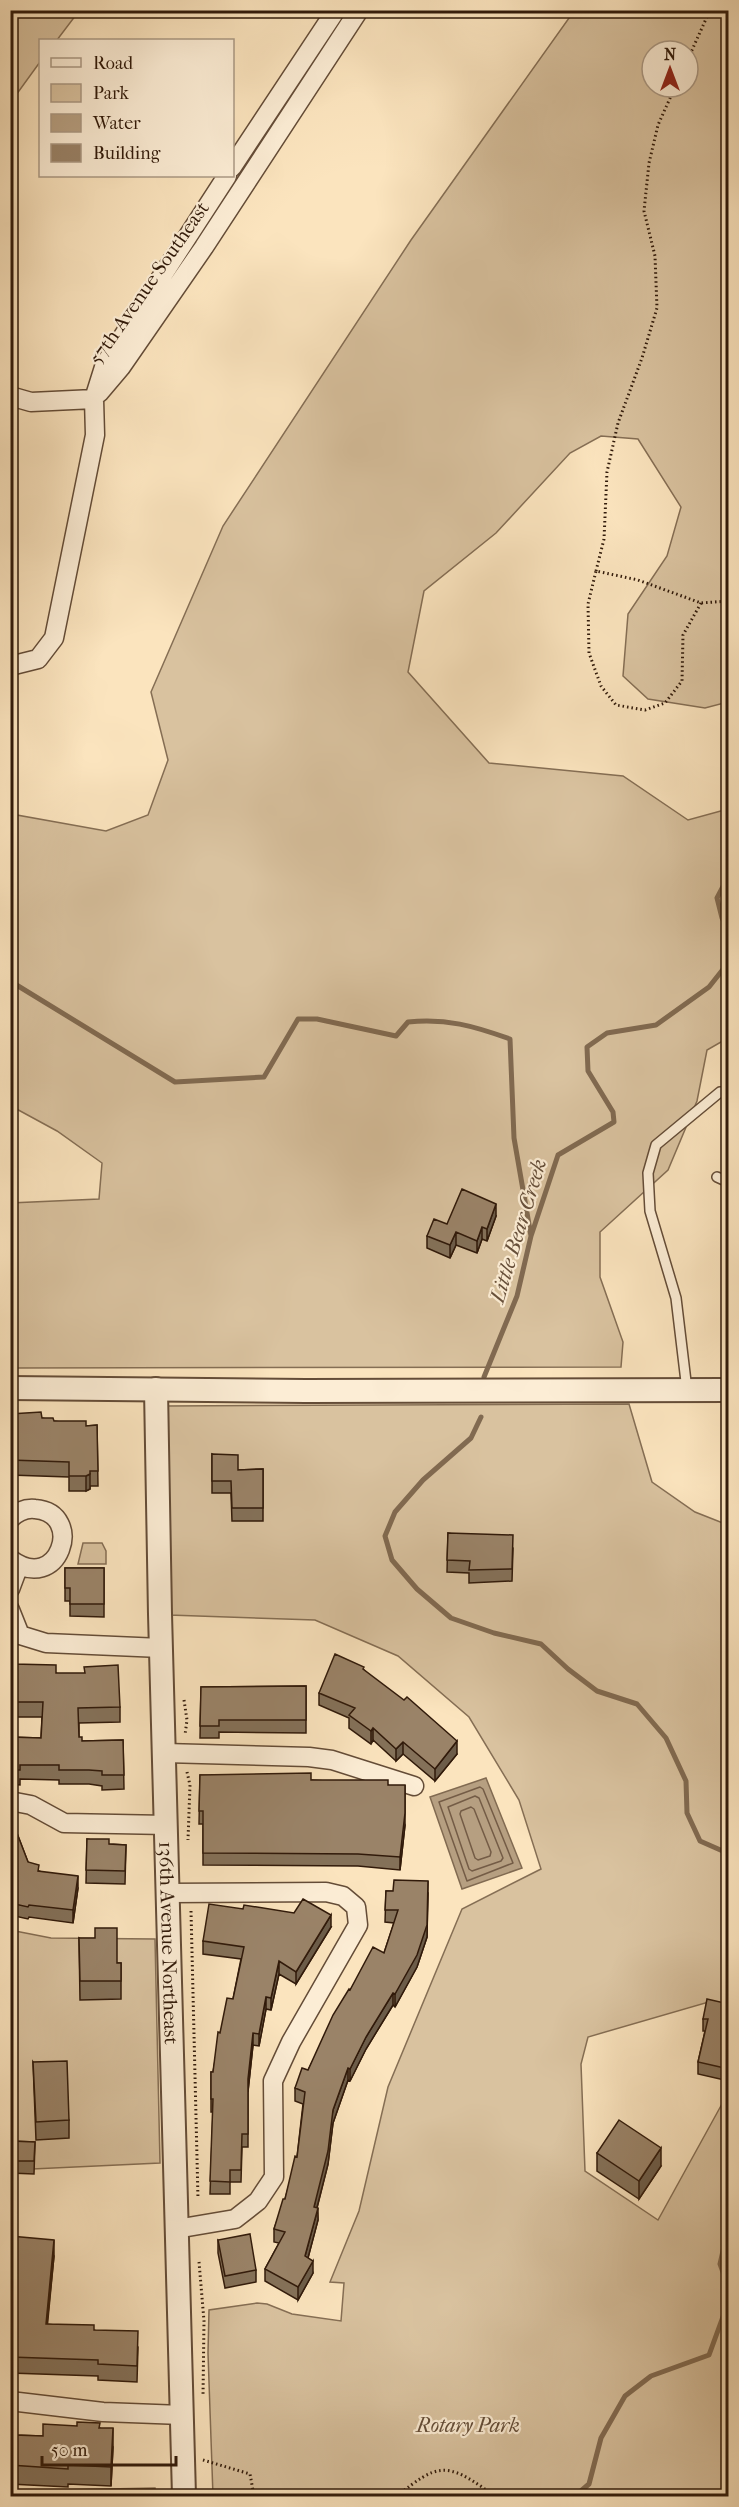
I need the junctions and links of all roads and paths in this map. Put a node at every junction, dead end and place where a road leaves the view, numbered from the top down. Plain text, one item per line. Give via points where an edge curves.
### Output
1 (336, 10) edge
2 (359, 10) edge
3 (710, 10) edge
4 (697, 39) edge
5 (289, 80) junction
6 (306, 90) junction
7 (669, 99) edge
8 (234, 164) edge
9 (226, 177) edge
10 (197, 221) junction
11 (213, 233) junction
12 (10, 396) edge
13 (94, 399) junction
14 (596, 571) junction
15 (729, 601) edge
16 (700, 603) junction
17 (10, 666) edge
18 (720, 1092) dead end
19 (717, 1177) dead end
20 (729, 1182) edge
21 (10, 1388) edge
22 (156, 1389) junction
23 (687, 1390) junction
24 (729, 1390) edge
25 (10, 1519) edge
26 (15, 1562) edge
27 (10, 1589) edge
28 (10, 1610) edge
29 (15, 1638) edge
30 (161, 1648) junction
31 (182, 1691) dead end
32 (185, 1739) dead end
33 (165, 1753) junction
34 (187, 1779) dead end
35 (414, 1786) dead end
36 (10, 1801) edge
37 (167, 1825) junction
38 (187, 1851) dead end
39 (169, 1893) junction
40 (191, 1911) dead end
41 (198, 2202) dead end
42 (176, 2229) junction
43 (199, 2255) dead end
44 (10, 2401) edge
45 (203, 2403) dead end
46 (182, 2415) junction
47 (203, 2450) dead end
48 (184, 2496) edge
49 (254, 2496) edge
50 (397, 2496) edge
51 (491, 2496) edge

1 - 5 street
2 - 6 street, 57th Avenue Southeast
3 - 4 path
5 - 6 street
5 - 8 street
6 - 11 street, 57th Avenue Southeast
7 - 14 path via 658,124 649,163 644,211 655,256 657,308 618,423 607,472 604,539
9 - 10 street, 57th Avenue Southeast
10 - 11 street
10 - 13 street, 57th Avenue Southeast via 105,364
11 - 13 street, 57th Avenue Southeast via 121,367
12 - 13 street via 31,402
13 - 17 street, 57th Avenue Southeast via 95,435 54,638 38,659
14 - 16 path via 638,580
14 - 16 path via 588,604 589,653 601,686 616,705 645,710 665,703 682,681 682,635
15 - 16 path
18 - 23 lane via 656,1145 648,1173 650,1211 676,1298
19 - 20 lane
21 - 22 street
22 - 23 street
22 - 30 street, 136th Avenue Northeast
23 - 24 street
25 - 26 street via 22,1510 42,1510 58,1521 62,1530 63,1540 55,1559 38,1568
26 - 27 street
28 - 29 street
29 - 30 street
30 - 33 street, 136th Avenue Northeast
31 - 32 path via 187,1720
33 - 35 street via 332,1760
33 - 37 street, 136th Avenue Northeast
34 - 38 path
36 - 37 street via 31,1805 64,1823
37 - 39 street, 136th Avenue Northeast
39 - 42 street, 136th Avenue Northeast
39 - 42 street via 326,1892 343,1896 356,1907 358,1925 273,2081 274,2176 258,2201 235,2219
40 - 41 path
42 - 46 street, 136th Avenue Northeast
43 - 45 path via 204,2321
44 - 46 street via 103,2412
46 - 48 street, 136th Avenue Northeast
47 - 49 path via 203,2462 250,2474
50 - 51 path via 422,2475 442,2470 466,2475

